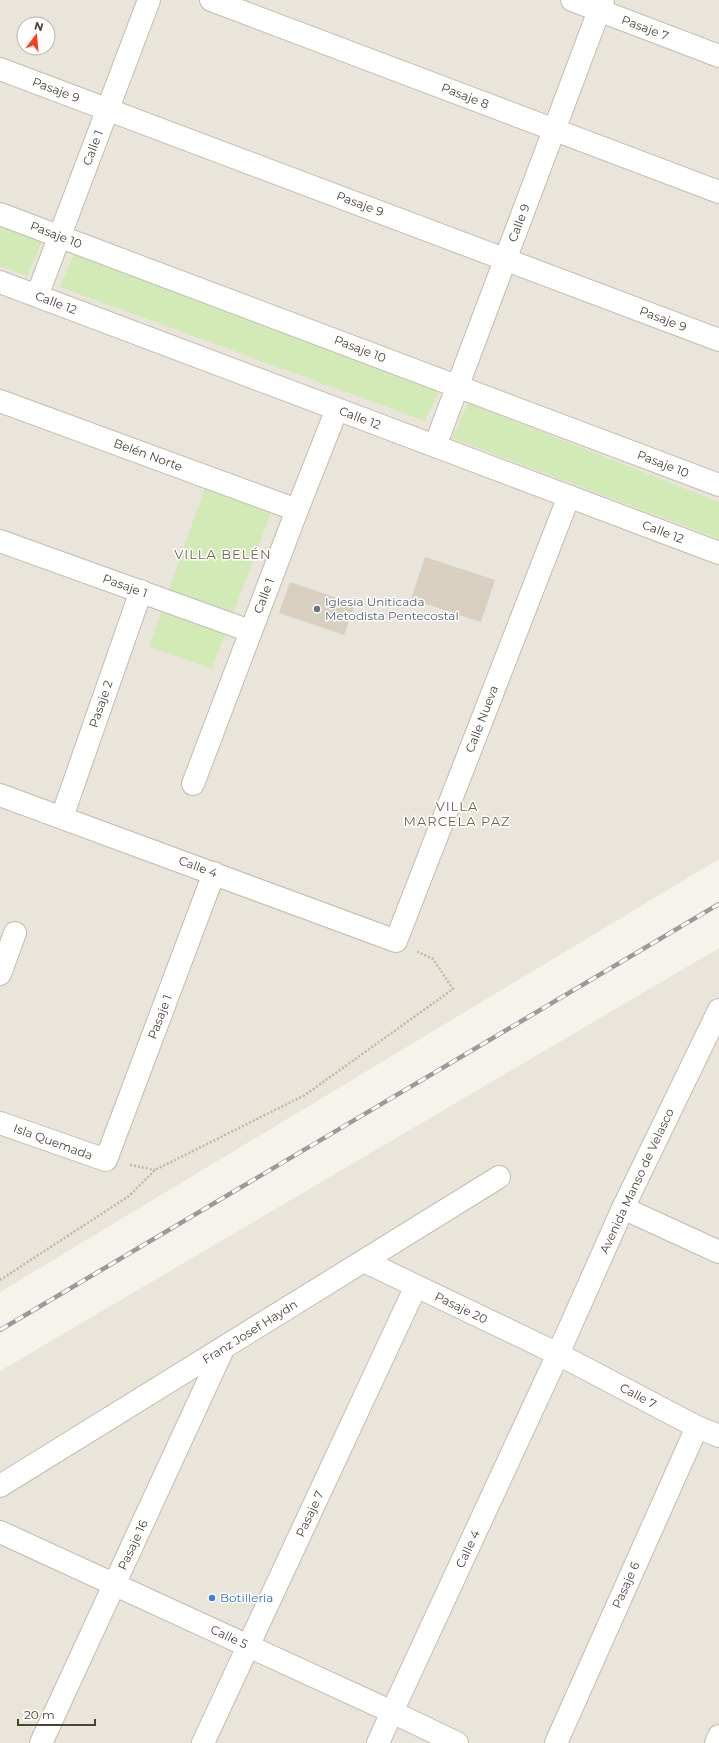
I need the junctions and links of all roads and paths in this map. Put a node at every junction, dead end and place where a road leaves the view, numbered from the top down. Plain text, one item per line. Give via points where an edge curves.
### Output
1 (149, 0) edge
2 (211, 0) edge
3 (572, 0) edge
4 (601, 5) edge
5 (719, 56) edge
6 (0, 69) edge
7 (108, 109) junction
8 (554, 130) junction
9 (719, 192) edge
10 (0, 214) edge
11 (60, 236) junction
12 (505, 259) junction
13 (0, 282) edge
14 (37, 296) junction
15 (719, 340) edge
16 (457, 386) junction
17 (0, 401) edge
18 (337, 409) junction
19 (435, 446) junction
20 (719, 485) edge
21 (569, 496) junction
22 (297, 510) junction
23 (0, 541) edge
24 (719, 553) edge
25 (141, 591) junction
26 (250, 631) junction
27 (193, 784) dead end
28 (0, 795) edge
29 (62, 817) junction
30 (214, 873) junction
31 (15, 933) dead end
32 (396, 941) junction
33 (0, 974) edge
34 (719, 1010) edge
35 (0, 1123) edge
36 (106, 1160) joint
37 (499, 1177) dead end
38 (623, 1208) junction
39 (719, 1252) edge
40 (364, 1261) junction
41 (0, 1280) edge
42 (416, 1286) junction
43 (224, 1347) junction
44 (558, 1354) junction
45 (697, 1427) junction
46 (719, 1436) edge
47 (0, 1486) edge
48 (0, 1532) edge
49 (114, 1585) junction
50 (248, 1646) junction
51 (392, 1712) junction
52 (719, 1736) edge
53 (41, 1743) edge
54 (203, 1743) edge
55 (378, 1743) edge
56 (457, 1743) edge
57 (556, 1743) edge
58 (716, 1743) edge

1 - 7 street, Calle 1
2 - 8 street, Pasaje 8
3 - 4 street, Pasaje 7
4 - 5 street, Pasaje 7
4 - 8 street, Calle 9
6 - 7 street, Pasaje 9
7 - 11 street, Calle 1
7 - 12 street, Pasaje 9
8 - 9 street, Pasaje 8
8 - 12 street, Calle 9
10 - 11 street, Pasaje 10
11 - 14 street, Calle 1
11 - 16 street, Pasaje 10
12 - 15 street, Pasaje 9
12 - 16 street, Calle 9
13 - 14 street, Calle 12
14 - 18 street, Calle 12
16 - 19 street, Calle 9
16 - 20 street, Pasaje 10
17 - 22 street, Belén Norte
18 - 19 street, Calle 12
18 - 22 street, Calle 1
19 - 21 street, Calle 12
21 - 24 street, Calle 12
21 - 32 street, Calle Nueva
22 - 26 street, Calle 1
23 - 25 street, Pasaje 1
25 - 26 street, Pasaje 1
25 - 29 street, Pasaje 2
26 - 27 street, Calle 1
28 - 29 street, Calle 4
29 - 30 street, Calle 4
30 - 32 street, Calle 4
30 - 36 street, Pasaje 1
31 - 33 street
32 - 41 path via 433,959 453,988 305,1095 156,1170 129,1196
34 - 38 street, Avenida Manso de Velasco
35 - 36 street, Isla Quemada
37 - 40 street, Franz Josef Haydn
38 - 39 street
38 - 44 street, Avenida Manso de Velasco
40 - 42 street, Pasaje 20
40 - 43 street, Franz Josef Haydn
42 - 44 street, Pasaje 20
42 - 50 street, Pasaje 7
43 - 47 street, Franz Josef Haydn
43 - 49 street, Pasaje 16
44 - 45 street, Calle 7
44 - 51 street, Calle 4
45 - 46 street, Calle 7
45 - 57 street, Pasaje 6
48 - 49 street, Calle 5
49 - 50 street, Calle 5
49 - 53 street, Pasaje 16
50 - 51 street, Calle 5
50 - 54 street, Pasaje 7
51 - 55 street, Calle 4
51 - 56 street, Calle 5
52 - 58 street

